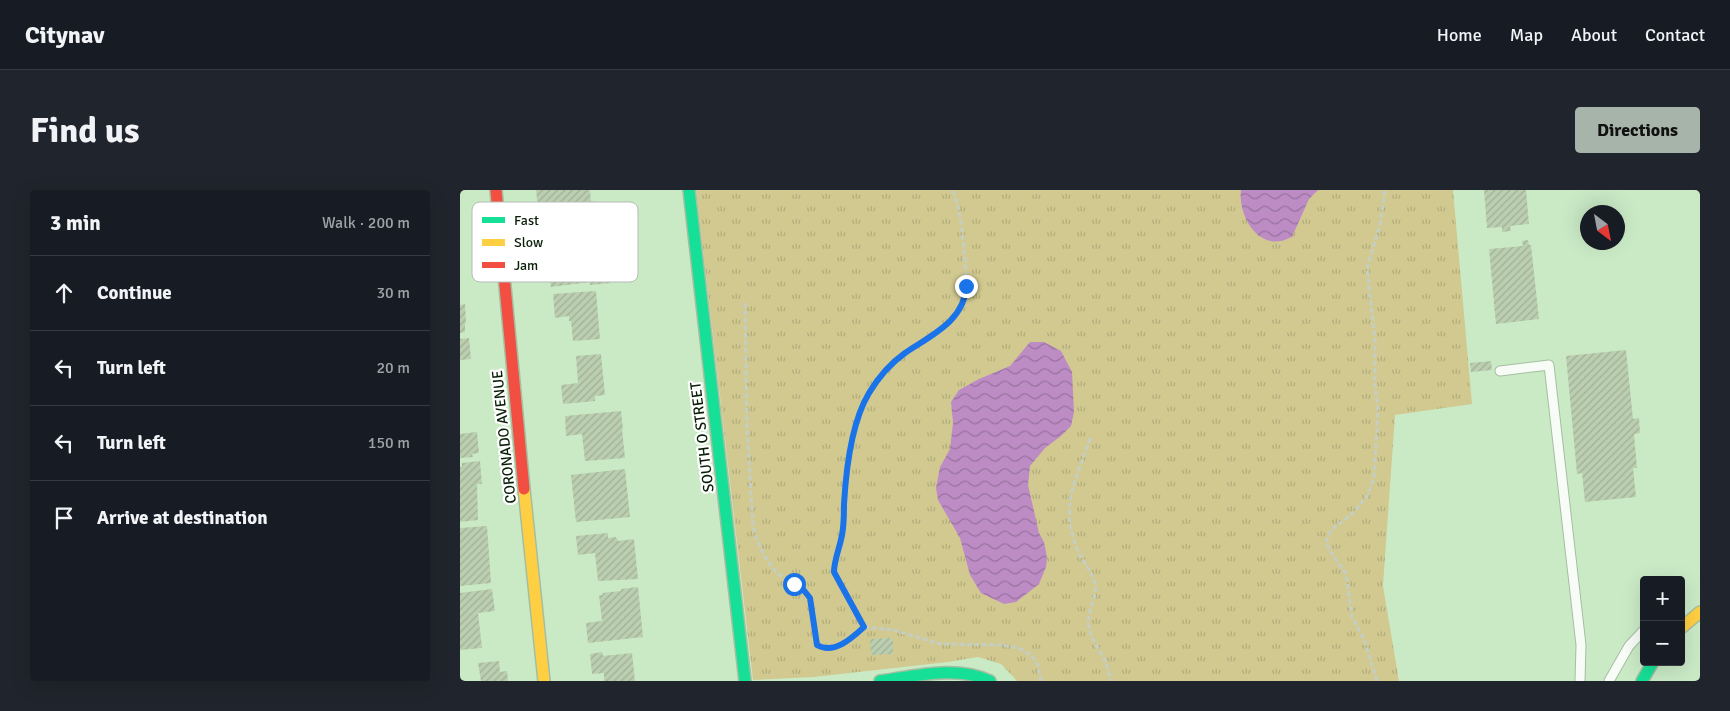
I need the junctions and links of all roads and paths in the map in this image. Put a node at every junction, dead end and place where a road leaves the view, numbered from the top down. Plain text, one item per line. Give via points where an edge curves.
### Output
1 (689, 190) edge
2 (953, 190) edge
3 (1385, 190) edge
4 (504, 282) edge
5 (745, 303) dead end
6 (1500, 371) dead end
7 (1090, 438) dead end
8 (1700, 612) edge
9 (1685, 625) edge
10 (864, 627) junction
11 (1640, 635) edge
12 (1651, 666) edge
13 (544, 681) edge
14 (745, 681) edge
15 (880, 681) edge
16 (990, 681) edge
17 (1041, 681) edge
18 (1110, 681) edge
19 (1377, 681) edge
20 (1580, 681) edge
21 (1609, 681) edge
22 (1642, 681) edge

1 - 14 street, SOUTH O STREET
2 - 10 path via 964,249 966,296 963,305 948,323 887,369 869,394 852,440 842,534 834,572
3 - 19 path via 1380,225 1367,268 1378,411 1374,478 1368,496 1331,530 1327,540 1327,546 1346,574 1352,617 1364,639
4 - 13 street, CORONADO AVENUE
5 - 10 path via 747,427 756,538 761,550 783,578 802,588 810,598 817,645 826,650 832,648
6 - 20 lane via 1549,365 1581,645
7 - 18 path via 1070,494 1069,512 1077,548 1094,581 1095,598 1088,619 1089,629 1109,668
8 - 9 street
10 - 17 path via 894,630 940,644 1020,648 1032,656
11 - 21 lane
12 - 22 street
15 - 16 street via 953,672 983,676

